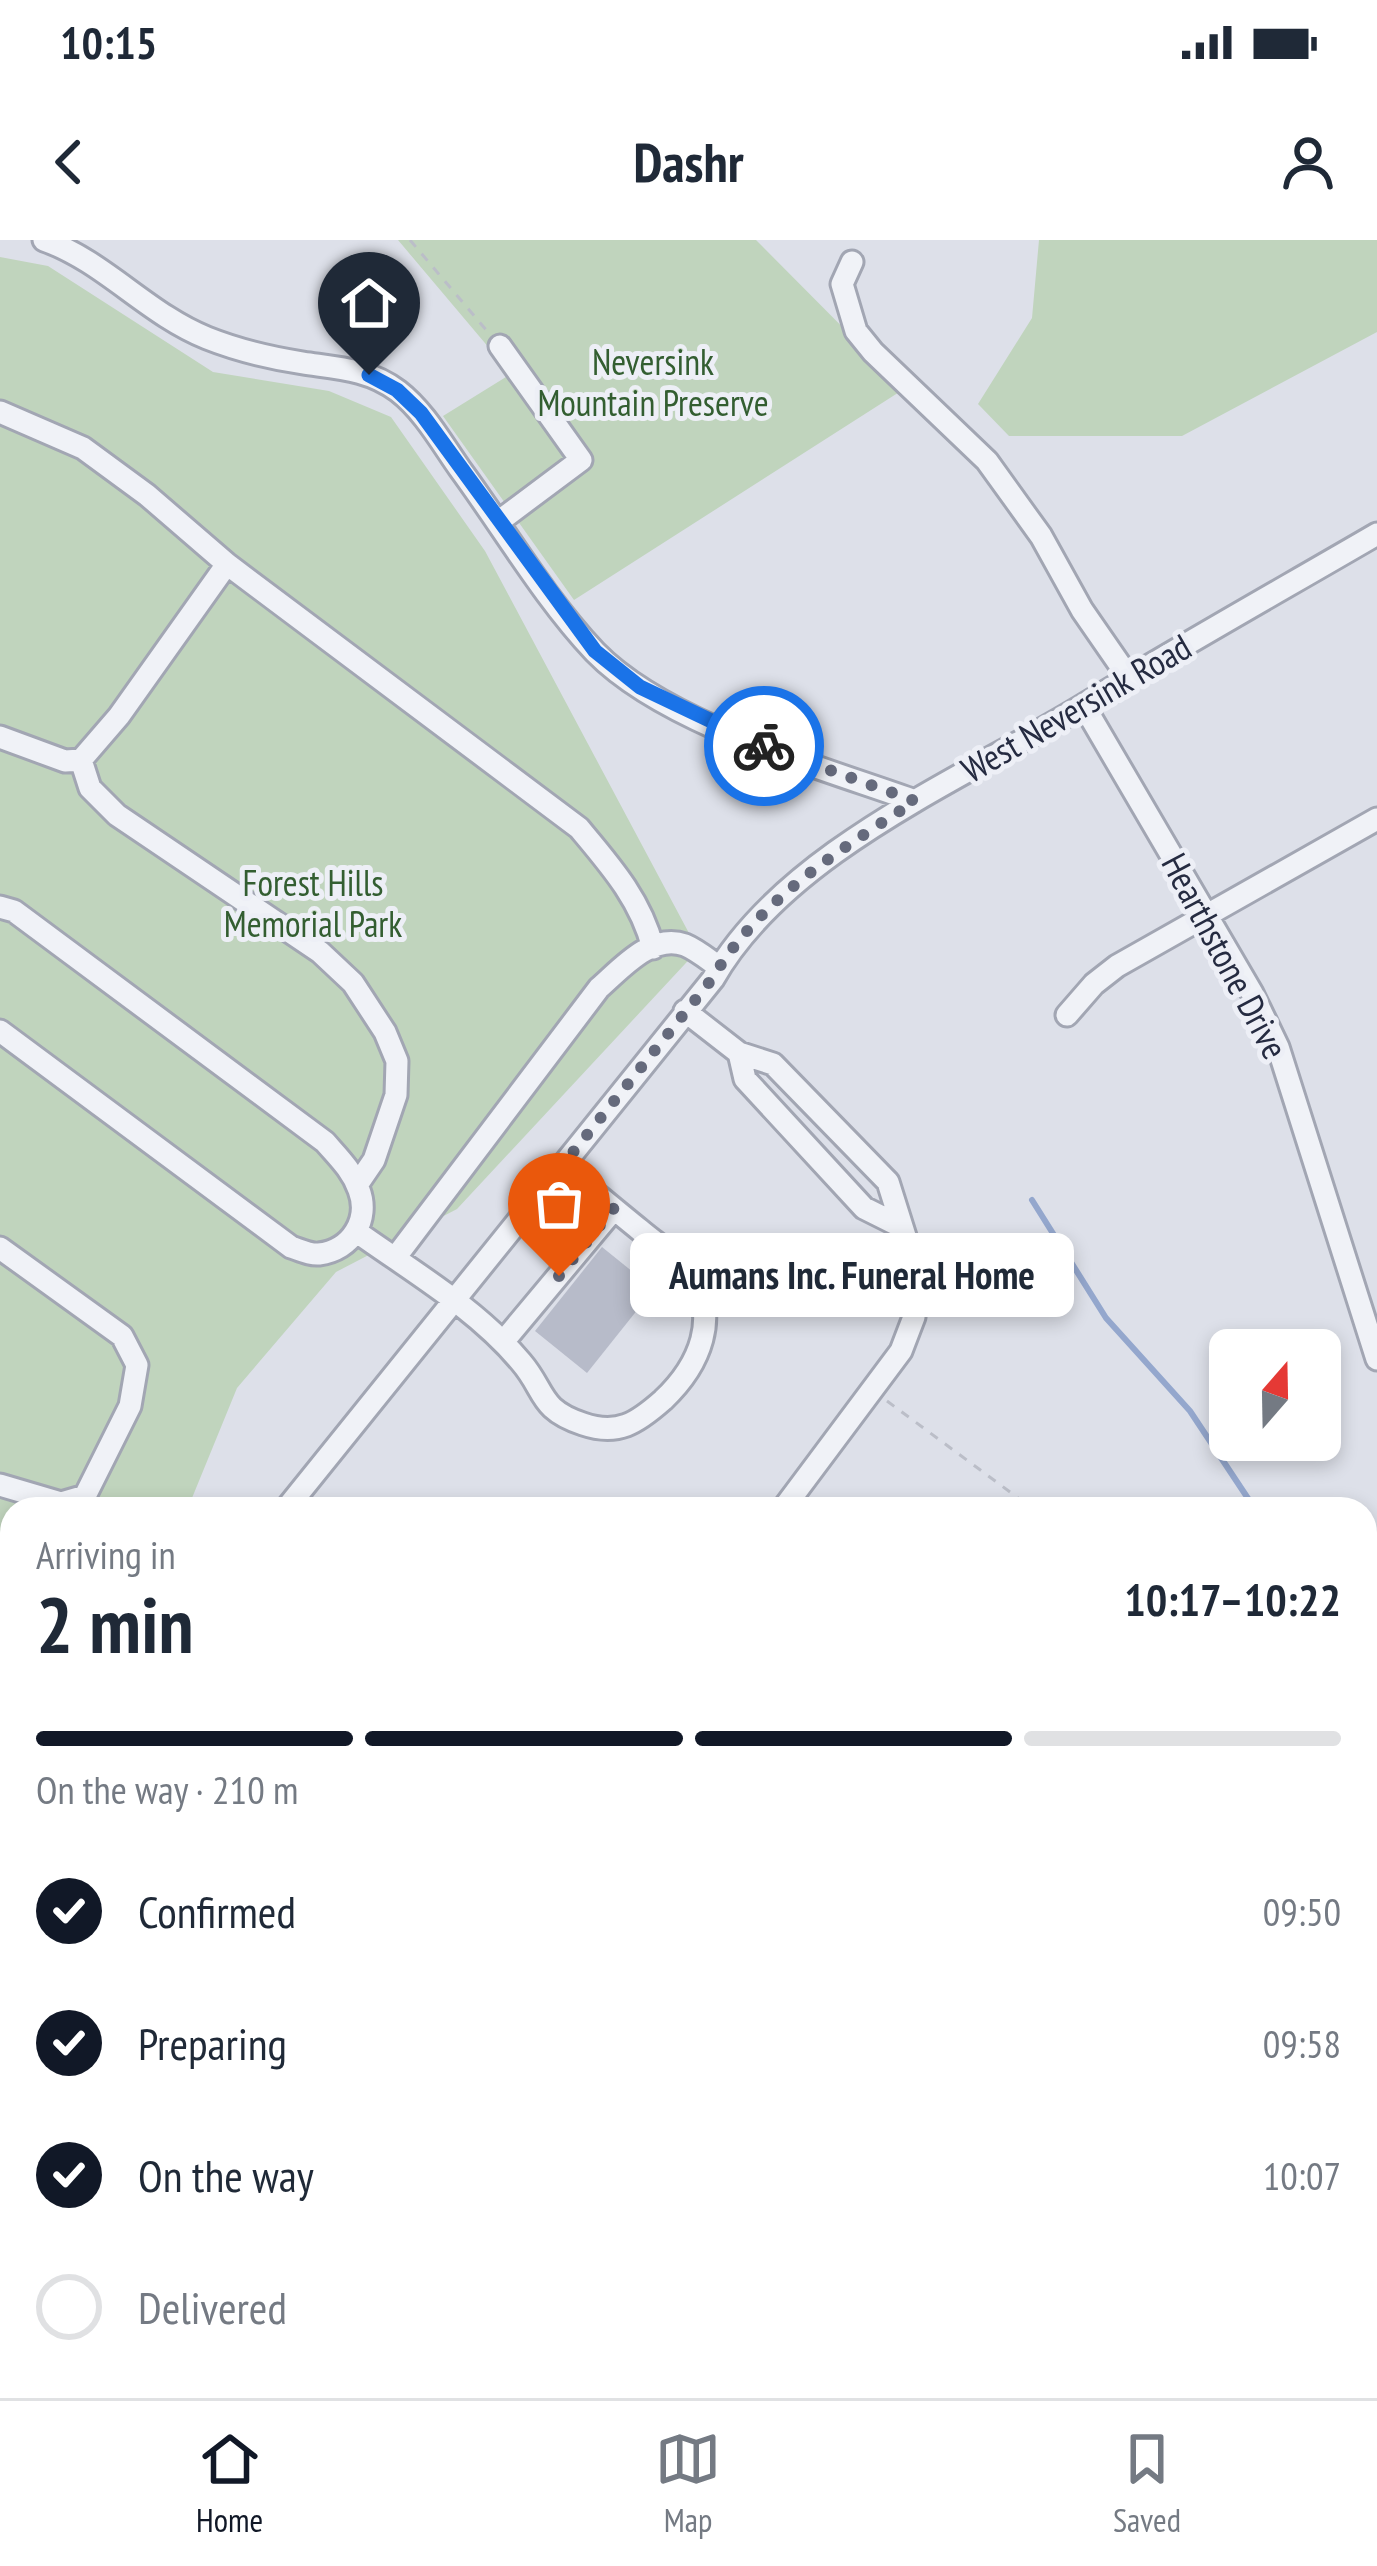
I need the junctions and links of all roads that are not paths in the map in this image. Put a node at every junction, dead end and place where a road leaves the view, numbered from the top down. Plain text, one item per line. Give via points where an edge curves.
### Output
1 (44, 240) edge
2 (852, 262) dead end
3 (500, 346) road end
4 (0, 412) edge
5 (498, 522) junction
6 (1377, 534) edge
7 (227, 564) junction
8 (1129, 678) junction
9 (1084, 706) junction
10 (0, 737) edge
11 (81, 760) junction
12 (915, 801) junction
13 (1377, 819) edge
14 (0, 907) edge
15 (1207, 917) junction
16 (653, 948) junction
17 (719, 967) junction
18 (686, 1011) junction
19 (1066, 1015) dead end
20 (0, 1030) edge
21 (739, 1053) junction
22 (562, 1166) junction
23 (357, 1185) junction
24 (614, 1208) junction
25 (900, 1226) junction
26 (358, 1232) junction
27 (0, 1248) edge
28 (395, 1258) junction
29 (454, 1301) junction
30 (503, 1342) junction
31 (1377, 1359) edge
32 (0, 1485) edge
33 (41, 1497) edge
34 (83, 1497) edge
35 (296, 1497) edge
36 (792, 1497) edge

1 - 5 street via 206,338 386,383 421,413
2 - 8 street via 842,284 856,331 987,461
3 - 5 street via 581,460
4 - 7 street via 82,448
5 - 12 street via 582,636 640,687 766,747
6 - 8 street, West Neversink Road
7 - 11 street
7 - 16 street via 579,828 638,907
8 - 9 street, West Neversink Road
9 - 12 street, West Neversink Road
9 - 15 street, Hearthstone Drive
10 - 11 street
11 - 23 street via 90,788 117,815 320,952 385,1032 397,1061 396,1095
12 - 17 street, West Neversink Road via 786,891
13 - 15 street
14 - 23 street via 325,1142
15 - 19 street via 1117,966
15 - 31 street, Hearthstone Drive via 1278,1047
16 - 17 street via 685,945
16 - 28 street via 599,988
17 - 18 street, West Neversink Road
18 - 21 street
18 - 22 street, West Neversink Road
20 - 26 street via 291,1247 316,1255
21 - 25 street via 745,1078 864,1208
21 - 25 street via 773,1064 887,1182
22 - 24 street
22 - 29 street, West Neversink Road
23 - 26 street via 364,1210
24 - 30 street
24 - 30 street via 688,1270 703,1298 706,1330 689,1373 639,1422 597,1429 553,1410
25 - 36 street via 916,1287 901,1352
26 - 28 street
27 - 34 street via 122,1336 136,1365 130,1406
28 - 29 street
29 - 30 street
29 - 35 street, West Neversink Road
32 - 33 street

